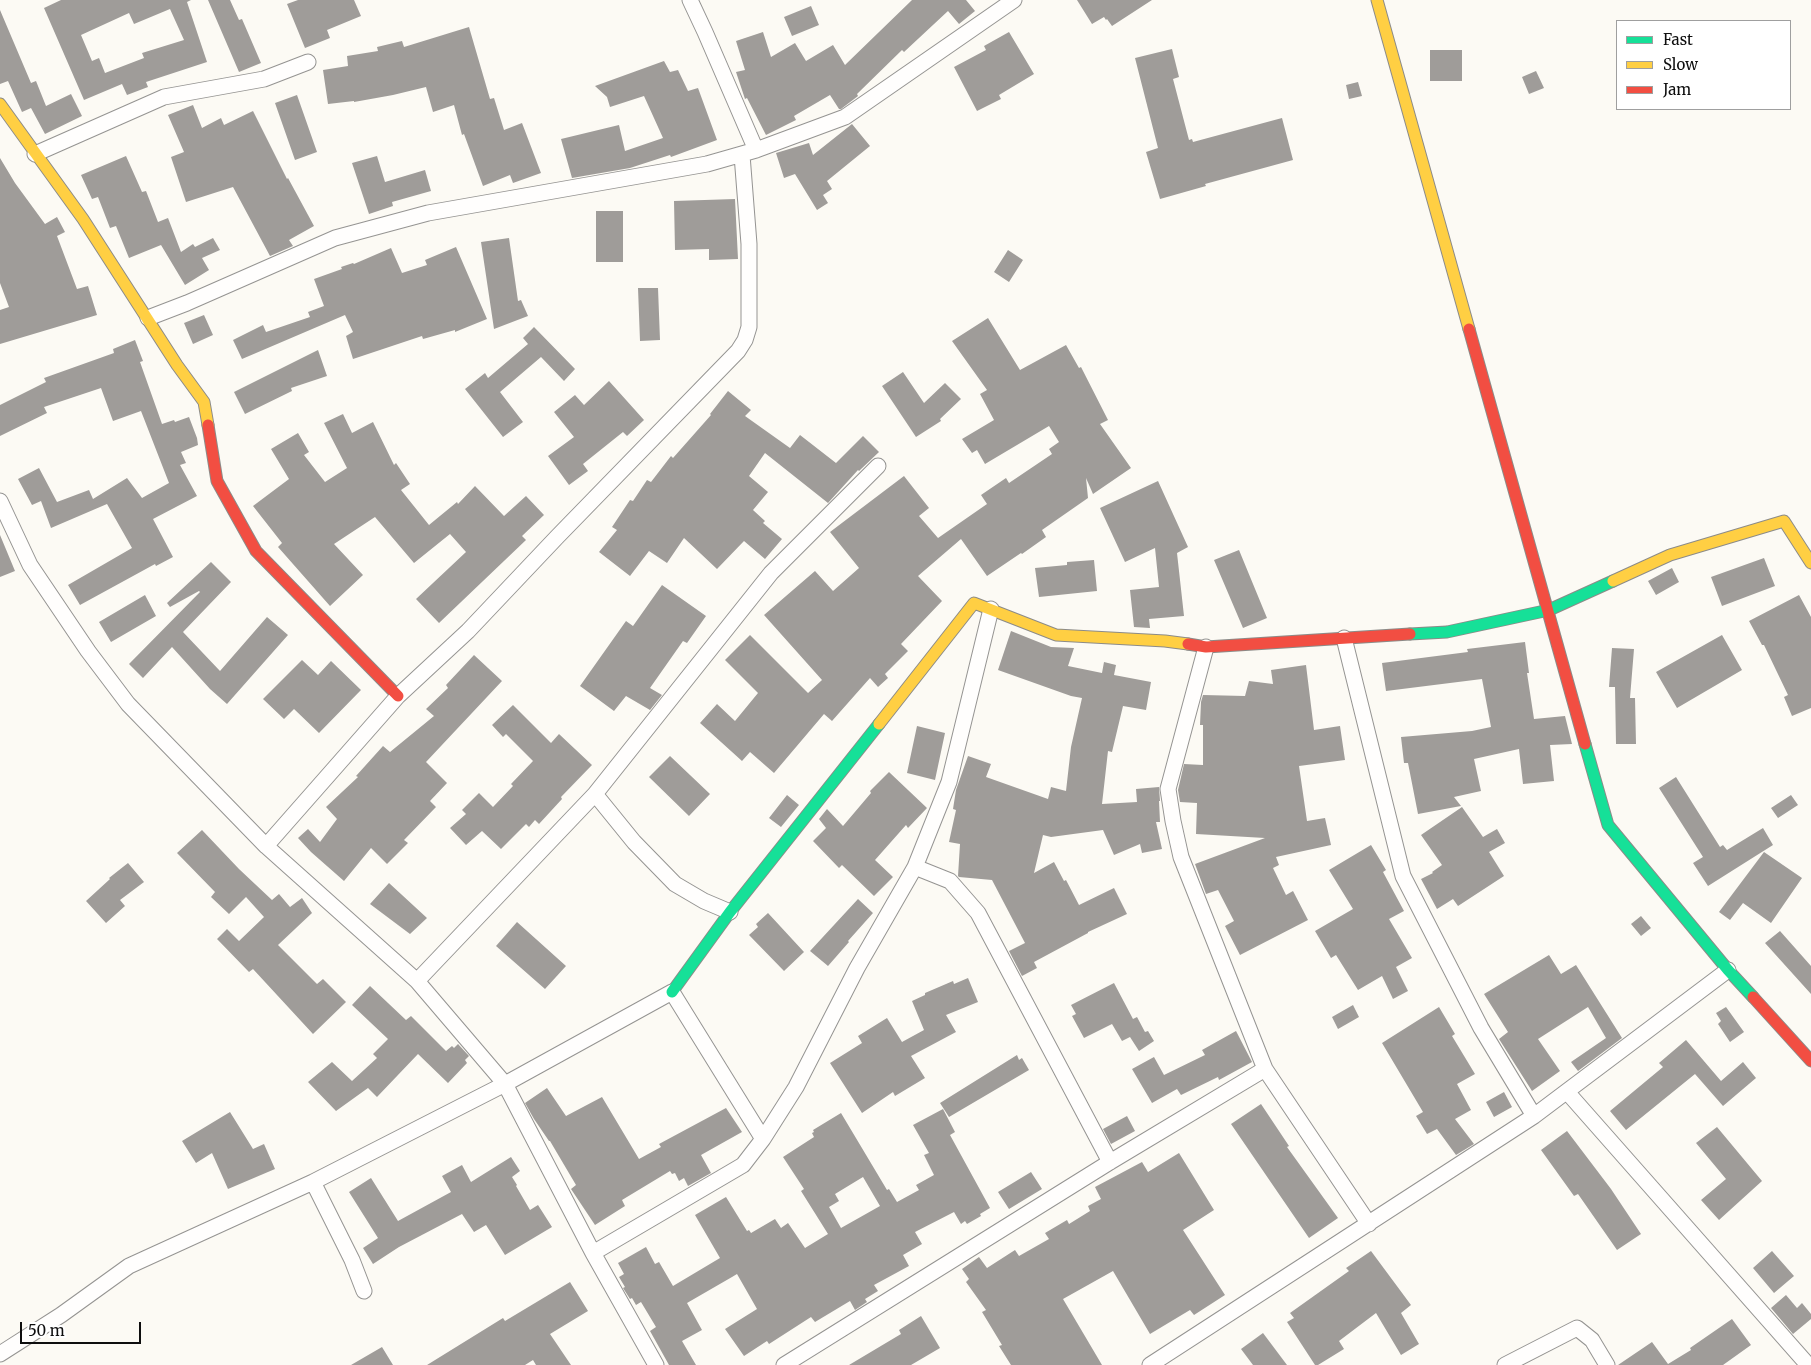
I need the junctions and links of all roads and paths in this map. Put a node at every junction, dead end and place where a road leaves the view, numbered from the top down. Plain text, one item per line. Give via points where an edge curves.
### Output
1 (690, 0) edge
2 (1014, 0) edge
3 (1377, 0) edge
4 (308, 62) dead end
5 (0, 104) edge
6 (756, 150) junction
7 (35, 154) junction
8 (742, 155) junction
9 (148, 318) junction
10 (878, 466) dead end
11 (0, 501) edge
12 (1811, 564) edge
13 (991, 609) junction
14 (1548, 610) junction
15 (1344, 638) junction
16 (1206, 647) junction
17 (398, 696) junction
18 (595, 794) junction
19 (266, 846) junction
20 (914, 867) junction
21 (730, 912) junction
22 (1728, 970) junction
23 (417, 981) junction
24 (672, 992) junction
25 (1811, 1061) edge
26 (1265, 1069) junction
27 (505, 1084) junction
28 (1568, 1093) junction
29 (1534, 1116) junction
30 (763, 1139) junction
31 (1110, 1162) junction
32 (314, 1182) junction
33 (1369, 1224) junction
34 (593, 1253) junction
35 (364, 1291) dead end
36 (0, 1354) edge
37 (656, 1365) edge
38 (784, 1365) edge
39 (1150, 1365) edge
40 (1505, 1365) edge
41 (1607, 1365) edge
42 (1808, 1365) edge

1 - 6 street
2 - 6 street via 845,117
3 - 14 street
4 - 7 street via 264,79 164,98
5 - 7 street
6 - 8 street
7 - 9 street
8 - 9 street via 428,213 335,238
8 - 17 street via 749,244 749,326 745,340 738,351 468,631
9 - 17 street via 204,402 217,481 256,551
10 - 18 street via 771,573
11 - 19 street via 30,565 88,652 128,704
12 - 14 street via 1784,521 1670,555
13 - 16 street via 1056,635 1166,641
13 - 20 street via 949,782
13 - 21 street via 974,604
14 - 15 street via 1447,632
14 - 22 street via 1608,825
15 - 16 street
15 - 29 street via 1403,876 1481,1028
16 - 26 street via 1168,789 1180,857
17 - 19 street
18 - 21 street via 634,842 675,884
18 - 23 street
19 - 23 street
20 - 30 street via 796,1087
20 - 31 street via 950,882 978,912
21 - 24 street
22 - 25 street
22 - 28 street
23 - 27 street
24 - 27 street
24 - 30 street
26 - 31 street
26 - 33 street
27 - 32 street
27 - 34 street
28 - 29 street
28 - 42 street
29 - 33 street
30 - 34 street via 743,1165
31 - 38 street
32 - 35 street
32 - 36 street via 129,1266
33 - 39 street
34 - 37 street
40 - 41 street via 1577,1328 1592,1340

